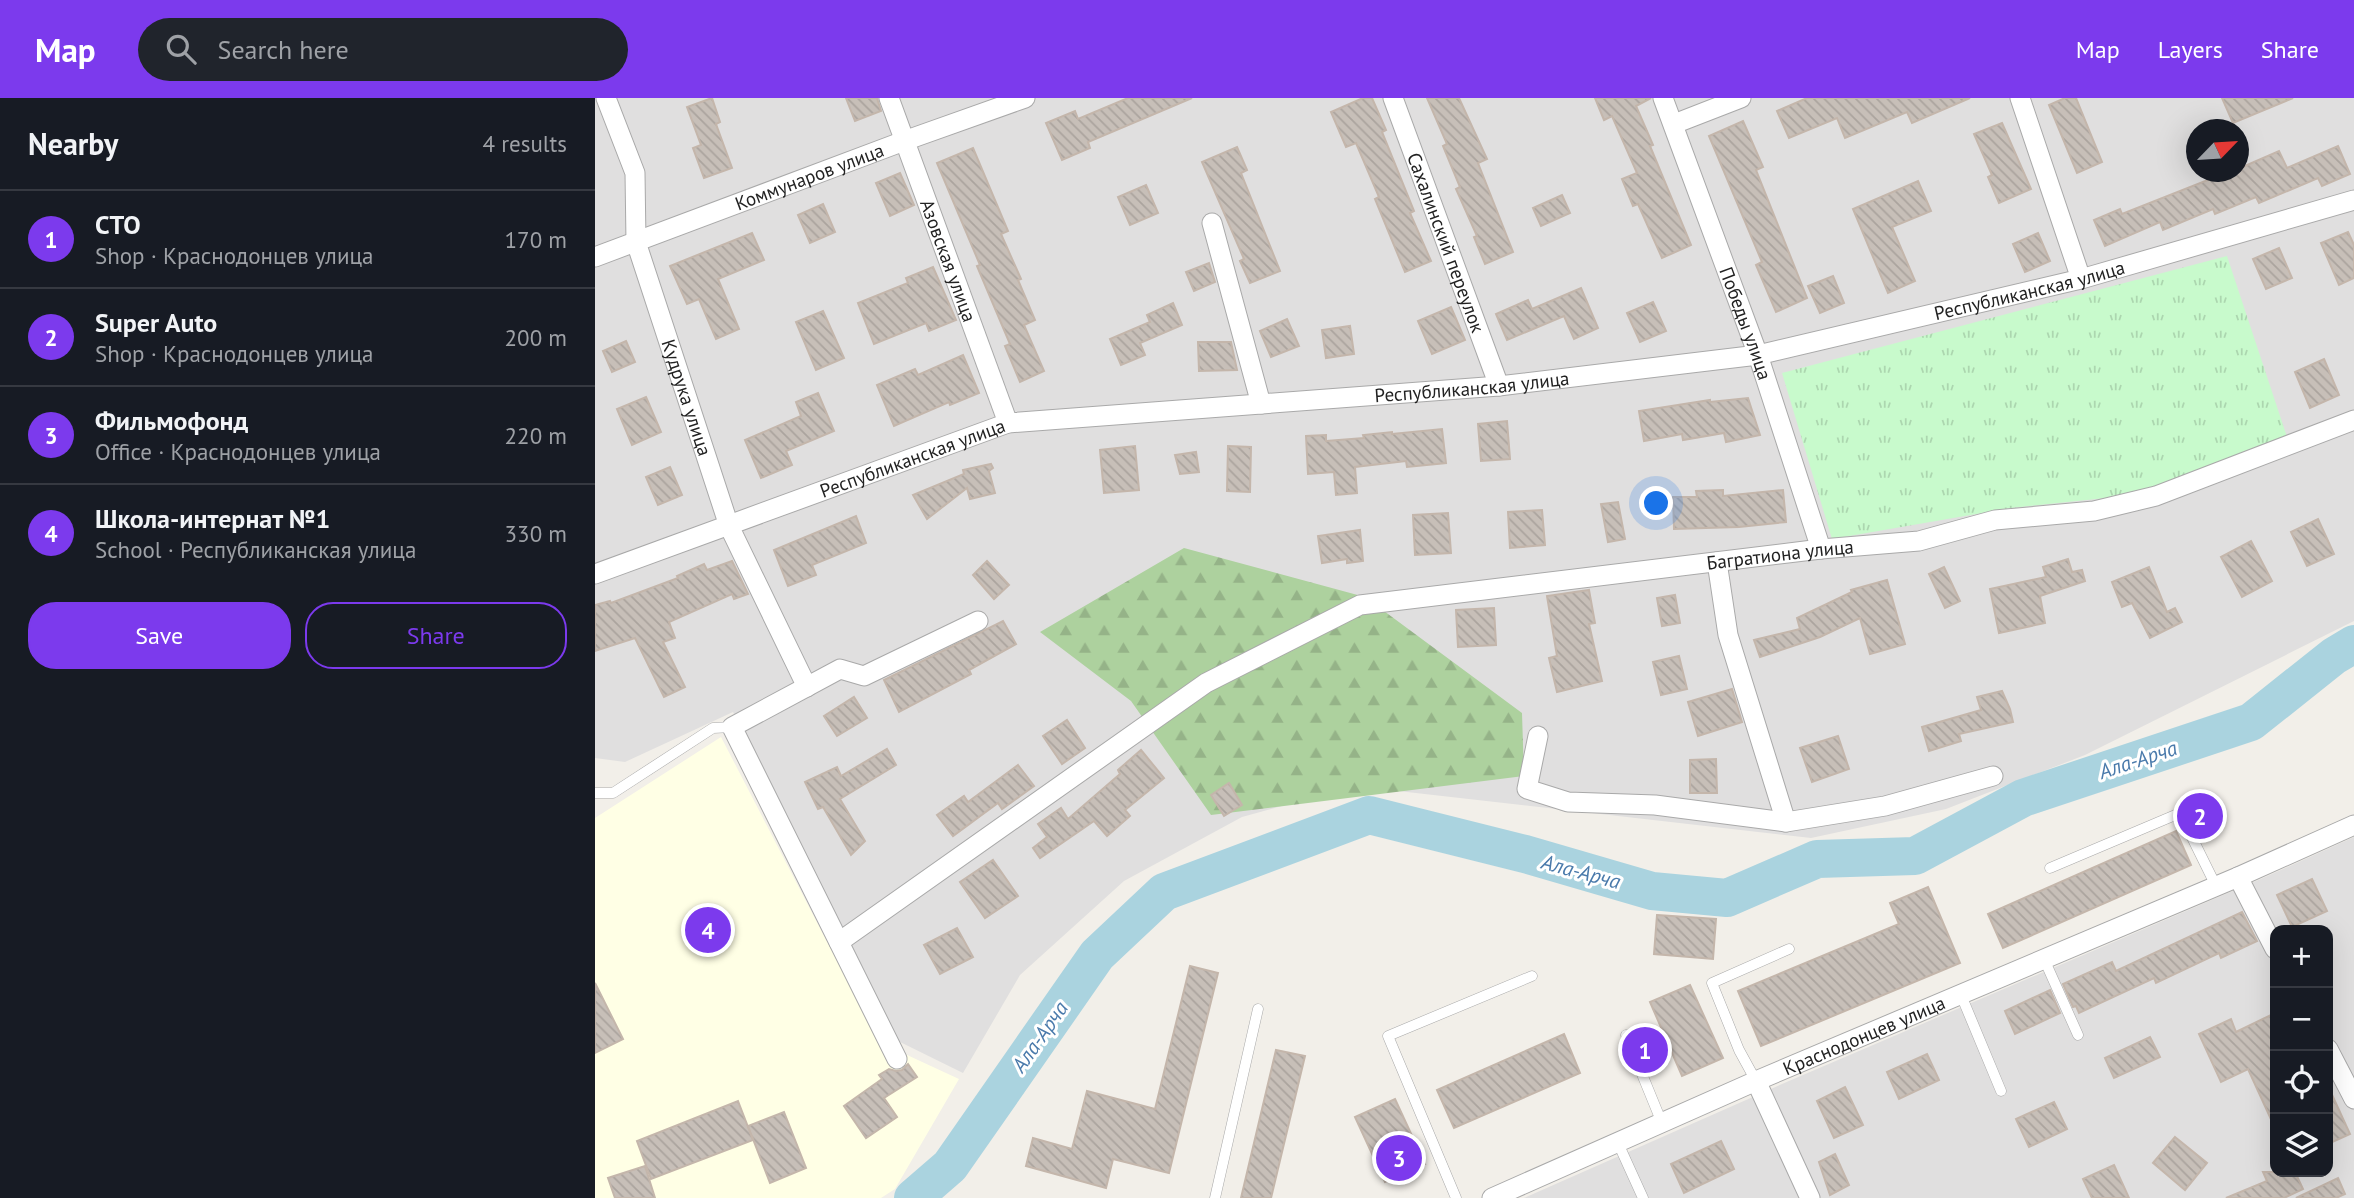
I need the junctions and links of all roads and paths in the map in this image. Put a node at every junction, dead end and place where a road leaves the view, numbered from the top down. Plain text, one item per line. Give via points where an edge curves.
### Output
1 (606, 98) edge
2 (889, 98) edge
3 (1025, 98) edge
4 (1393, 98) edge
5 (1663, 98) edge
6 (1741, 98) edge
7 (2020, 98) edge
8 (1674, 124) junction
9 (904, 141) junction
10 (2354, 200) edge
11 (1212, 223) dead end
12 (636, 242) junction
13 (595, 257) edge
14 (2081, 279) junction
15 (1758, 355) junction
16 (1499, 386) junction
17 (1261, 404) junction
18 (2354, 420) edge
19 (1008, 423) junction
20 (729, 526) junction
21 (1821, 549) junction
22 (1717, 562) junction
23 (595, 574) edge
24 (978, 621) dead end
25 (807, 687) junction
26 (732, 727) junction
27 (1538, 736) dead end
28 (1993, 776) dead end
29 (595, 793) edge
30 (1786, 822) junction
31 (2354, 825) edge
32 (2050, 868) dead end
33 (2238, 877) junction
34 (2216, 886) junction
35 (2270, 939) edge
36 (839, 942) junction
37 (1790, 949) dead end
38 (2044, 960) junction
39 (1532, 976) dead end
40 (1961, 995) junction
41 (1258, 1009) dead end
42 (1626, 1035) dead end
43 (2078, 1035) dead end
44 (2329, 1051) edge
45 (897, 1059) dead end
46 (1756, 1082) junction
47 (2001, 1091) dead end
48 (2354, 1098) edge
49 (1662, 1123) junction
50 (1618, 1143) junction
51 (1215, 1198) edge
52 (1456, 1198) edge
53 (1492, 1198) edge
54 (1643, 1198) edge
55 (1810, 1198) edge

1 - 12 street, Кудрука улица via 635,173
2 - 9 street, Азовская улица
3 - 9 street, Коммунаров улица
4 - 16 street, Сахалинский переулок
5 - 8 street, Победы улица
6 - 8 street
7 - 14 street
8 - 15 street, Победы улица
9 - 12 street, Коммунаров улица
9 - 19 street, Азовская улица
10 - 14 street, Республиканская улица
11 - 17 street
12 - 13 street, Коммунаров улица
12 - 20 street, Кудрука улица
14 - 15 street, Республиканская улица
15 - 16 street, Республиканская улица
15 - 21 street, Победы улица
16 - 17 street, Республиканская улица
17 - 19 street, Республиканская улица
18 - 21 street, Багратиона улица via 2155,496 2106,508 1994,520 1919,541
19 - 20 street, Республиканская улица
20 - 23 street, Республиканская улица
20 - 25 street, Кудрука улица
21 - 22 street, Багратиона улица
22 - 30 street via 1728,635
22 - 36 street, Багратиона улица via 1360,605 1206,683
24 - 25 street via 864,676 840,669
25 - 26 street
26 - 29 lane via 713,728 613,793
26 - 36 street
27 - 30 street via 1527,789 1568,802 1655,805
28 - 30 street via 1885,806
31 - 33 street, Краснодонцев улица
32 - 34 lane via 2181,813
33 - 34 street, Краснодонцев улица
33 - 35 street
34 - 38 street, Краснодонцев улица
36 - 45 street
37 - 46 lane via 1712,983
38 - 40 street, Краснодонцев улица
38 - 43 lane
39 - 52 lane via 1388,1036
40 - 46 street, Краснодонцев улица
40 - 47 lane
41 - 51 lane
42 - 49 lane
44 - 48 street
46 - 49 street, Краснодонцев улица
46 - 55 street
49 - 50 street, Краснодонцев улица
50 - 53 street, Краснодонцев улица
50 - 54 lane

